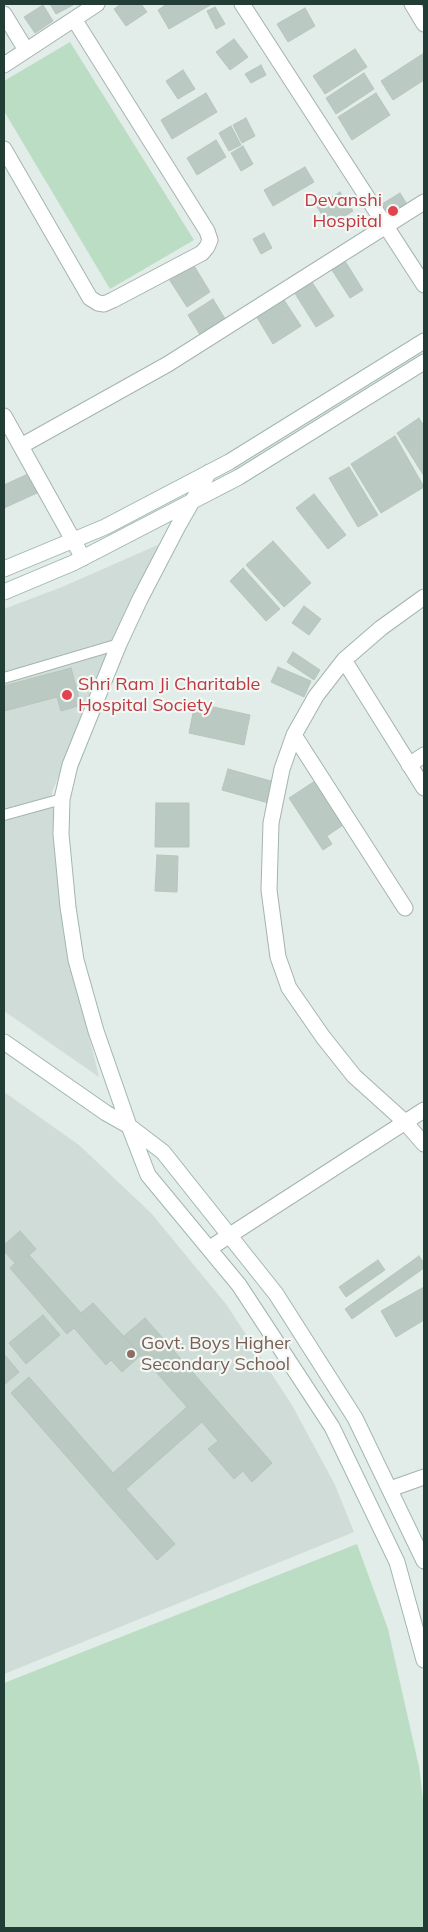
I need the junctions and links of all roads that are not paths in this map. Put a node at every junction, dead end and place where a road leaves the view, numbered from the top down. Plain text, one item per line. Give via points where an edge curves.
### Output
1 (97, 4) edge
2 (242, 4) edge
3 (412, 4) edge
4 (4, 14) edge
5 (74, 19) junction
6 (424, 24) edge
7 (26, 50) junction
8 (4, 64) edge
9 (4, 149) edge
10 (424, 202) edge
11 (386, 226) junction
12 (424, 285) edge
13 (424, 341) edge
14 (424, 362) edge
15 (4, 416) edge
16 (21, 446) junction
17 (209, 472) junction
18 (194, 501) junction
19 (73, 540) junction
20 (83, 558) junction
21 (4, 569) edge
22 (4, 592) edge
23 (424, 597) edge
24 (119, 644) junction
25 (344, 660) junction
26 (4, 678) edge
27 (294, 735) junction
28 (424, 755) edge
29 (409, 765) junction
30 (424, 788) edge
31 (62, 800) junction
32 (4, 815) edge
33 (404, 908) dead end
34 (4, 1042) edge
35 (424, 1110) edge
36 (406, 1122) junction
37 (129, 1126) junction
38 (424, 1144) edge
39 (230, 1235) junction
40 (210, 1248) junction
41 (424, 1477) edge
42 (390, 1490) junction
43 (424, 1561) edge
44 (424, 1660) edge

1 - 5 street
2 - 11 street
3 - 6 street
4 - 7 street
5 - 7 street
5 - 9 street via 206,231 210,240 207,248 113,300 98,303 90,298
7 - 8 street
10 - 11 street
11 - 12 street
11 - 16 street via 168,364
13 - 17 street
14 - 18 street via 240,477
15 - 16 street
16 - 19 street
17 - 18 street
17 - 19 street via 105,527
18 - 20 street
18 - 24 street via 178,526
19 - 20 street
19 - 21 street
20 - 22 street
23 - 25 street
24 - 26 lane
24 - 31 street via 76,750
25 - 27 street via 316,696
25 - 29 street
27 - 33 street
27 - 36 street via 282,769 269,848 269,890 278,957 289,988 354,1076
28 - 29 street
29 - 30 street
31 - 32 lane
31 - 37 street via 61,834 76,960 96,1031
34 - 37 street
35 - 36 street
36 - 38 street
36 - 39 street
37 - 39 street via 163,1152
37 - 40 street via 148,1175
39 - 40 street
39 - 42 street via 276,1294 355,1418
40 - 44 street via 239,1285 332,1427 397,1562
41 - 42 street
42 - 43 street

